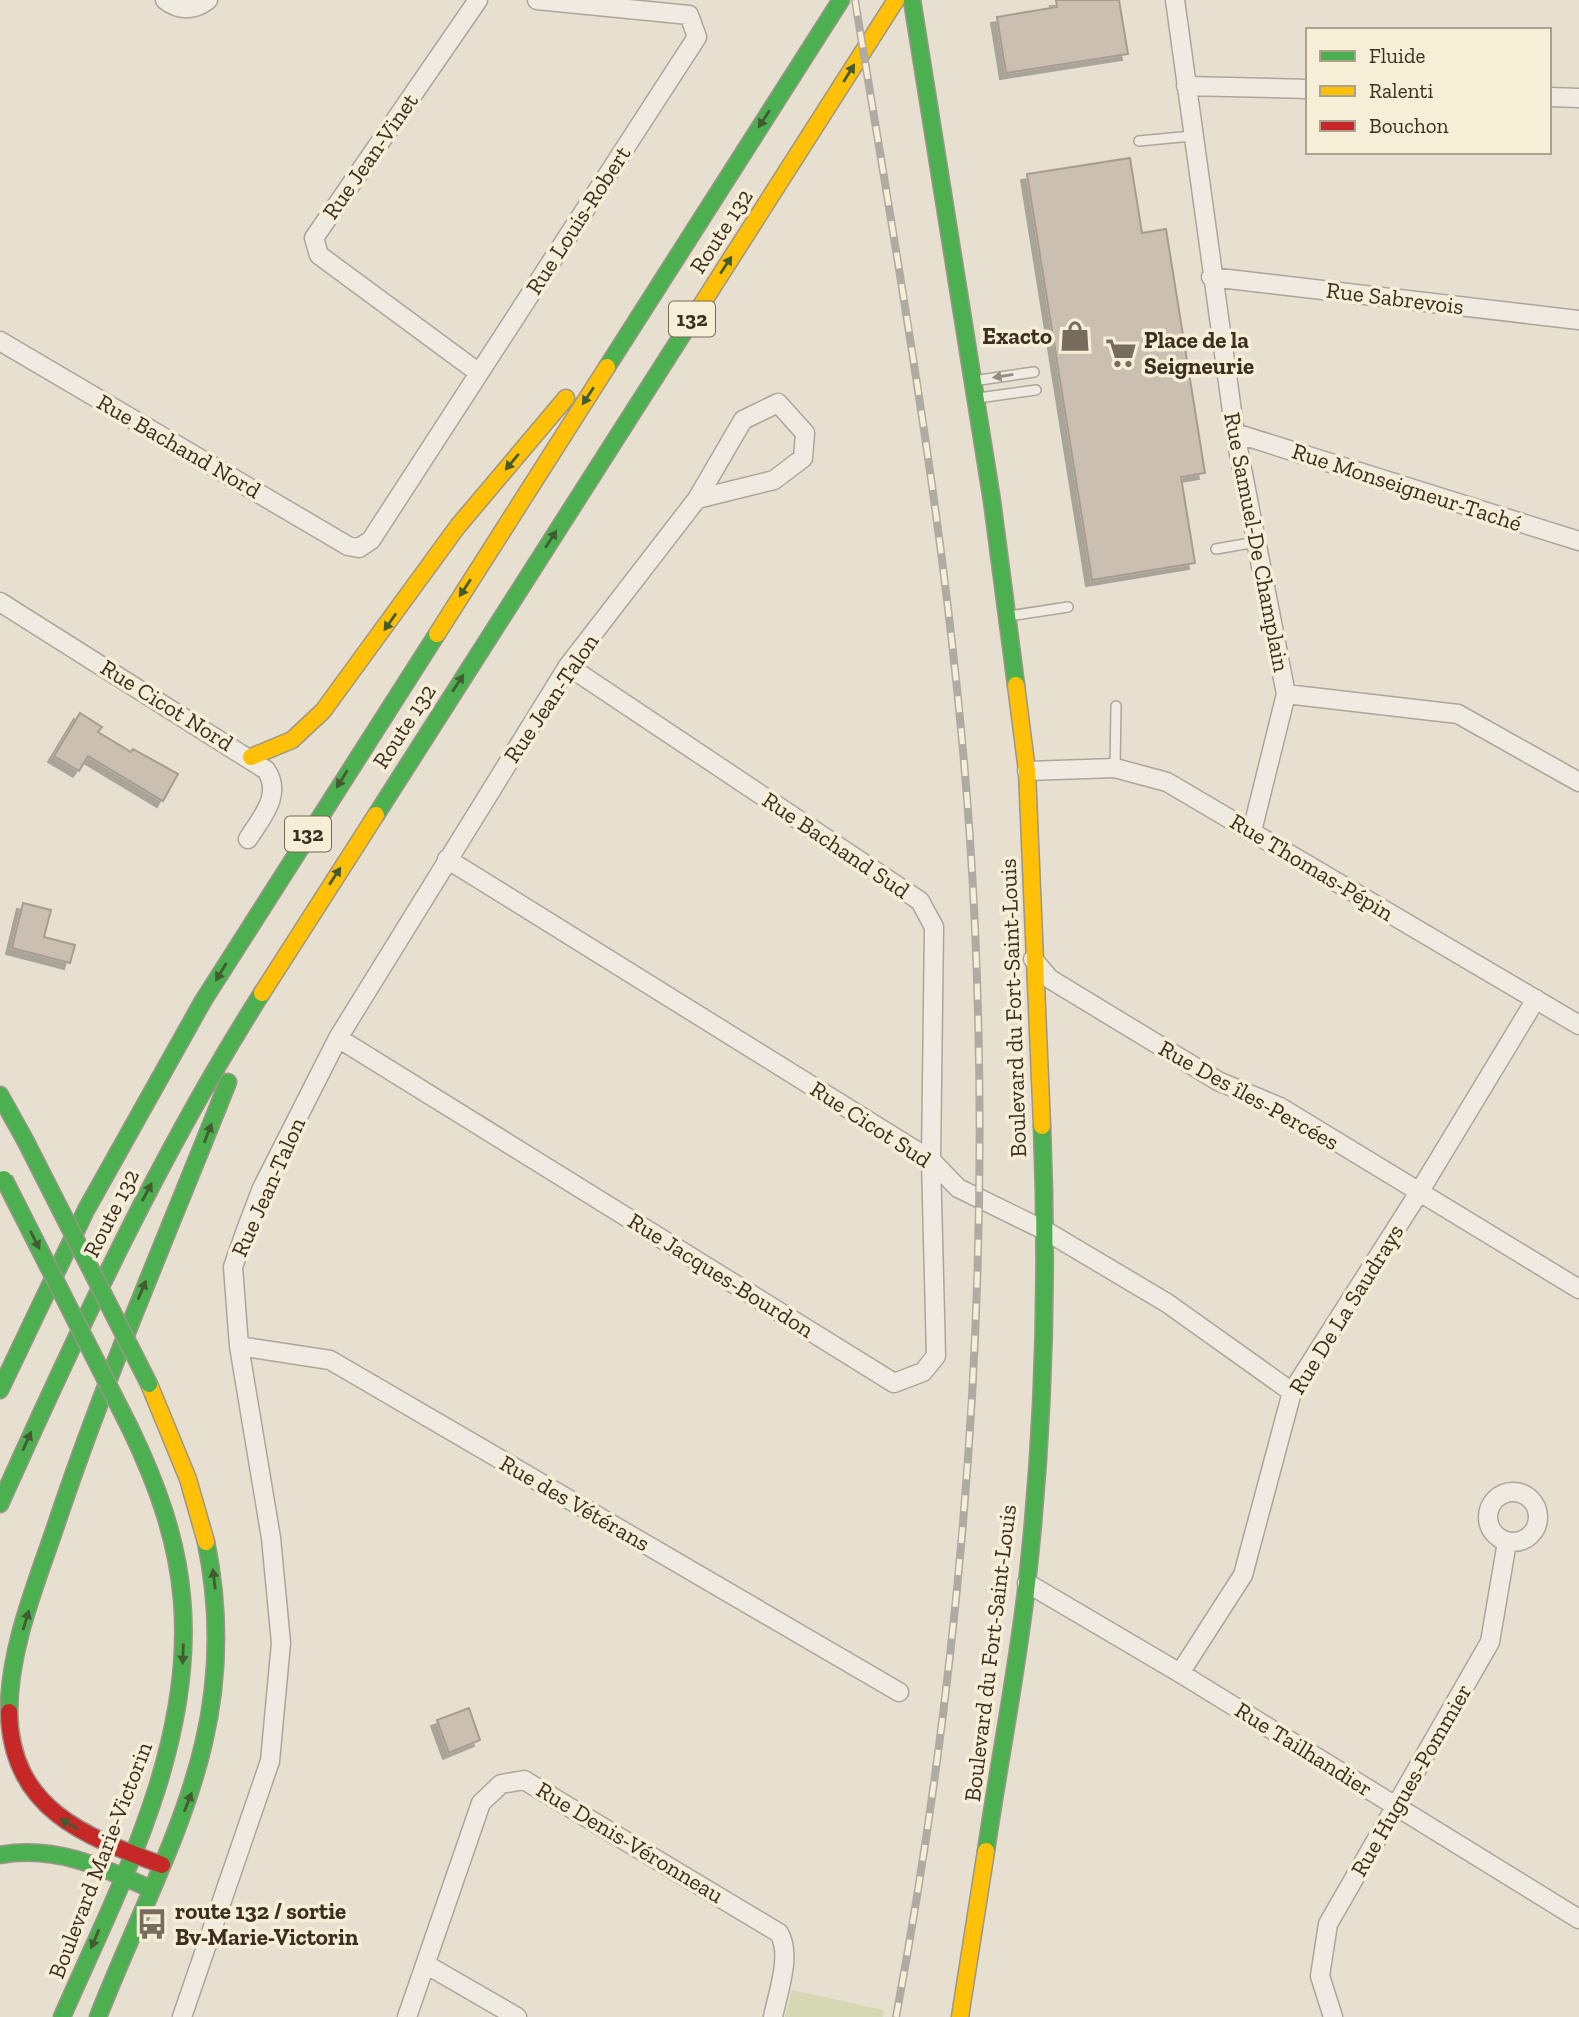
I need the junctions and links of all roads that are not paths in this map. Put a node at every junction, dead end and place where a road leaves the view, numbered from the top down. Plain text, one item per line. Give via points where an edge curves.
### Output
1 (164, 0) edge
2 (208, 0) edge
3 (478, 0) edge
4 (537, 0) edge
5 (841, 0) edge
6 (896, 0) edge
7 (912, 0) edge
8 (1174, 0) edge
9 (1186, 86) junction
10 (1306, 89) edge
11 (1551, 97) edge
12 (1579, 98) edge
13 (1192, 136) junction
14 (1139, 141) dead end
15 (1211, 277) junction
16 (651, 297) junction
17 (1579, 320) edge
18 (0, 341) edge
19 (1034, 372) dead end
20 (479, 373) junction
21 (973, 381) junction
22 (1036, 390) dead end
23 (976, 399) junction
24 (1235, 433) junction
25 (697, 499) junction
26 (1256, 541) junction
27 (1579, 541) edge
28 (359, 548) joint
29 (1216, 549) dead end
30 (0, 602) edge
31 (1068, 607) dead end
32 (1007, 616) junction
33 (568, 666) junction
34 (1286, 694) junction
35 (1116, 706) dead end
36 (251, 757) junction
37 (1115, 768) junction
38 (1027, 771) junction
39 (1579, 782) edge
40 (1252, 831) junction
41 (248, 839) dead end
42 (446, 859) junction
43 (1033, 958) junction
44 (264, 988) junction
45 (1536, 999) junction
46 (1579, 1025) edge
47 (338, 1038) junction
48 (0, 1095) edge
49 (931, 1160) junction
50 (2, 1175) edge
51 (1418, 1194) junction
52 (1046, 1231) junction
53 (1579, 1290) edge
54 (239, 1346) junction
55 (0, 1390) edge
56 (1292, 1392) junction
57 (0, 1504) edge
58 (1507, 1542) dead end
59 (1027, 1583) junction
60 (1180, 1673) junction
61 (899, 1692) dead end
62 (1398, 1807) junction
63 (131, 1853) junction
64 (0, 1855) edge
65 (162, 1865) junction
66 (122, 1876) junction
67 (151, 1889) junction
68 (1579, 1919) edge
69 (427, 1965) junction
70 (62, 2017) edge
71 (98, 2017) edge
72 (182, 2017) edge
73 (407, 2017) edge
74 (517, 2017) edge
75 (773, 2017) edge
76 (960, 2017) edge
77 (1333, 2017) edge

1 - 2 street via 185,9
3 - 20 street, Rue Jean-Vinet via 314,238 319,255
4 - 20 street, Rue Louis-Robert via 689,15 697,37
5 -> 16 main road, Route 132 / 132
44 -> 6 main road, Route 132 / 132
7 - 21 main road, Boulevard du Fort-Saint-Louis
8 - 9 street, Rue Samuel-De Champlain
9 - 10 street
9 - 13 street, Rue Samuel-De Champlain
11 - 12 street
13 - 14 lane
13 - 15 street, Rue Samuel-De Champlain
15 - 17 street, Rue Sabrevois
15 - 24 street, Rue Samuel-De Champlain
16 -> 36 main road via 458,526 323,711 292,740
16 -> 55 main road, Route 132 / 132 via 203,1001 86,1210
18 - 28 street, Rue Bachand Nord via 348,546
19 -> 21 lane
20 - 28 street, Rue Louis-Robert via 371,540
21 - 23 main road, Boulevard du Fort-Saint-Louis
22 - 23 lane
23 - 32 main road, Boulevard du Fort-Saint-Louis
24 - 26 street, Rue Samuel-De Champlain
24 - 27 street, Rue Monseigneur-Taché
25 - 25 street, Rue Jean-Talon via 774,480 803,458 805,433 778,403 743,420
25 - 33 street, Rue Jean-Talon
26 - 29 lane
26 - 34 street, Rue Samuel-De Champlain
30 - 36 street, Rue Cicot Nord
31 - 32 lane
32 - 38 main road, Boulevard du Fort-Saint-Louis
33 - 42 street, Rue Jean-Talon
33 - 49 street, Rue Bachand Sud via 920,901 933,927
34 - 39 street via 1458,714
34 - 40 street, Rue Samuel-De Champlain
35 - 37 lane
36 - 41 street, Rue Cicot Nord via 266,770 273,787 270,802
37 - 38 street, Rue Thomas-Pépin
37 - 40 street, Rue Thomas-Pépin via 1167,782
38 - 43 main road, Boulevard du Fort-Saint-Louis
40 - 45 street, Rue Thomas-Pépin
42 - 47 street, Rue Jean-Talon
42 - 49 street, Rue Cicot Sud
43 - 51 street, Rue Des îles-Percées via 1050,979 1218,1081 1280,1107
43 - 52 main road, Boulevard du Fort-Saint-Louis
57 -> 44 main road, Route 132 / 132 via 129,1227
63 -> 44 main road via 56,1816 27,1782 10,1732 12,1674 44,1561 99,1399
45 - 46 street, Rue Thomas-Pépin
45 - 51 street, Rue De La Saudrays
47 - 49 street, Rue Jacques-Bourdon via 894,1383 923,1372 936,1356
47 - 54 street, Rue Jean-Talon via 262,1188 233,1266
65 -> 48 main road, bridge via 204,1749 214,1692 217,1626 212,1561 180,1450
49 - 52 street, Rue Cicot Sud via 958,1188
50 -> 63 main road, Boulevard Marie-Victorin, bridge via 130,1428 173,1539 183,1619 181,1683 158,1786
51 - 53 street, Rue Des îles-Percées
51 - 56 street, Rue De La Saudrays
52 - 56 street, Rue Cicot Sud via 1167,1303
52 - 59 main road, Boulevard du Fort-Saint-Louis via 1041,1396
54 - 61 street, Rue des Vétérans via 330,1360
54 - 72 street, Rue Jean-Talon via 271,1538 281,1643 267,1772
56 - 60 street, Rue De La Saudrays via 1242,1575
58 - 62 street, Rue Hugues-Pommier via 1490,1642
59 - 60 street, Rue Tailhandier
59 - 76 main road, Boulevard du Fort-Saint-Louis
60 - 62 street, Rue Tailhandier
62 - 68 street, Rue Tailhandier
62 - 77 street, Rue Hugues-Pommier via 1328,1923 1320,1976
63 - 65 main road
63 - 66 main road, Boulevard Marie-Victorin
64 - 66 main road via 52,1853
65 - 67 main road
66 - 67 main road
66 -> 70 main road, Boulevard Marie-Victorin
67 - 71 main road
69 - 73 street, Rue Denis-Véronneau
69 - 74 street
69 - 75 street, Rue Denis-Véronneau via 481,1803 501,1784 524,1780 779,1933 785,1953

